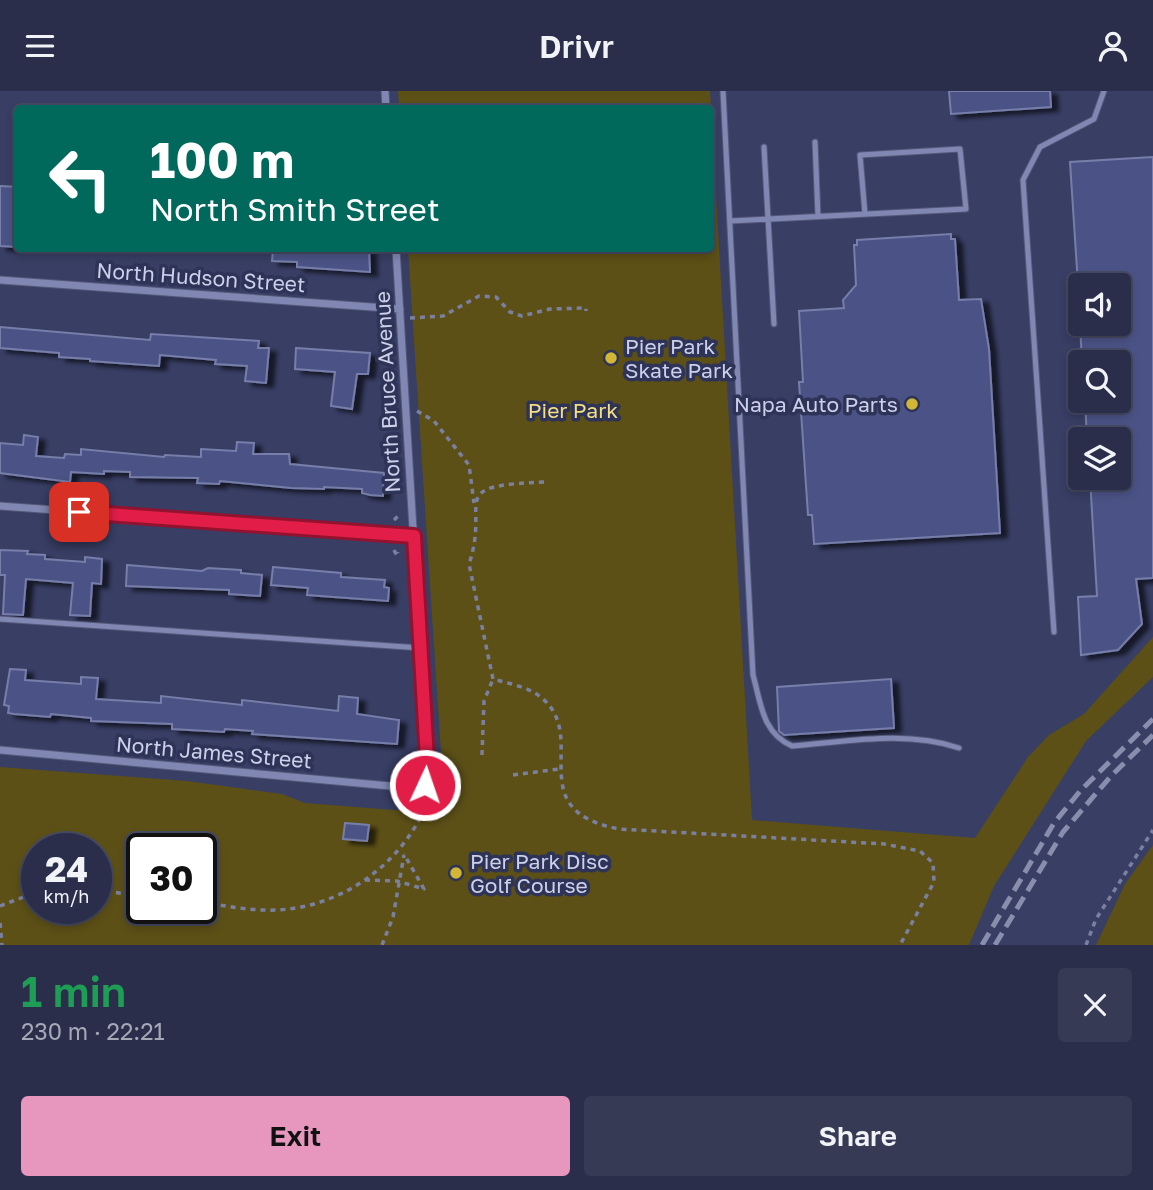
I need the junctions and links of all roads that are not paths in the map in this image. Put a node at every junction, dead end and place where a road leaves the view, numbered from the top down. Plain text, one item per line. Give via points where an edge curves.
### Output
1 (723, 91) edge
2 (1104, 91) edge
3 (815, 142) dead end
4 (764, 147) dead end
5 (864, 214) junction
6 (818, 216) junction
7 (770, 219) junction
8 (730, 221) junction
9 (396, 252) edge
10 (0, 280) edge
11 (400, 309) junction
12 (774, 324) dead end
13 (0, 506) edge
14 (414, 536) junction
15 (0, 619) edge
16 (1054, 632) dead end
17 (421, 648) junction
18 (959, 748) dead end
19 (0, 750) edge
20 (425, 785) joint

1 - 8 lane
2 - 16 lane via 1094,119 1040,147 1023,180
3 - 6 lane
4 - 7 lane
5 - 5 lane via 966,209 960,149 860,156
5 - 6 lane
6 - 7 lane
7 - 8 lane
7 - 12 lane
8 - 18 lane via 753,675 766,723 778,740 792,746 889,738 931,739
9 - 11 street, North Bruce Avenue
10 - 11 street, North Hudson Street
11 - 14 street, North Bruce Avenue
13 - 14 street
14 - 17 street, North Bruce Avenue
15 - 17 lane
17 - 20 street, North Bruce Avenue
19 - 20 street, North James Street via 412,788

